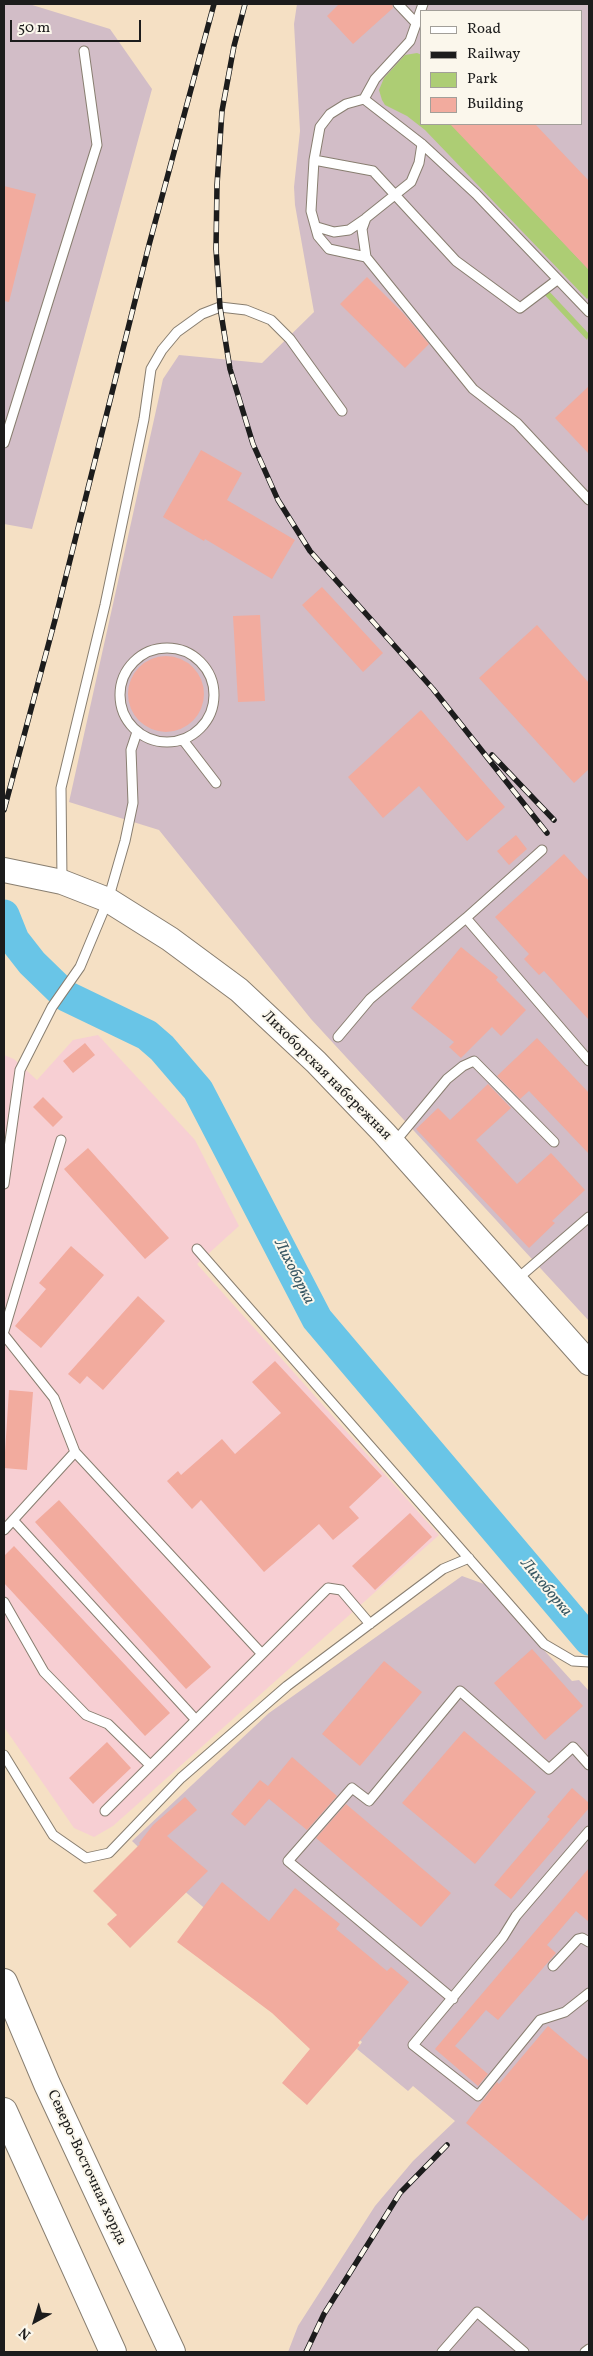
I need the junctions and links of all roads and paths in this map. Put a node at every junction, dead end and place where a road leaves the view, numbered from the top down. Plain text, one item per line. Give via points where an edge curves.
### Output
1 (398, 4) edge
2 (420, 11) edge
3 (415, 22) junction
4 (84, 52) dead end
5 (364, 100) junction
6 (422, 144) junction
7 (314, 160) junction
8 (395, 192) junction
9 (366, 218) junction
10 (317, 227) junction
11 (366, 257) junction
12 (557, 280) junction
13 (589, 312) edge
14 (342, 411) dead end
15 (4, 443) edge
16 (589, 500) edge
17 (137, 732) junction
18 (183, 740) junction
19 (216, 783) dead end
20 (542, 850) dead end
21 (4, 870) edge
22 (62, 882) junction
23 (108, 900) junction
24 (466, 918) junction
25 (338, 1037) dead end
26 (589, 1061) edge
27 (62, 1140) dead end
28 (554, 1142) dead end
29 (393, 1144) junction
30 (4, 1184) edge
31 (589, 1217) edge
32 (197, 1249) dead end
33 (516, 1281) junction
34 (4, 1333) edge
35 (589, 1363) edge
36 (75, 1452) junction
37 (14, 1520) junction
38 (4, 1530) edge
39 (469, 1558) junction
40 (4, 1602) edge
41 (370, 1624) junction
42 (262, 1654) junction
43 (589, 1662) edge
44 (196, 1720) junction
45 (4, 1755) edge
46 (150, 1765) junction
47 (589, 1765) edge
48 (105, 1811) dead end
49 (589, 1831) edge
50 (589, 1942) edge
51 (553, 1966) dead end
52 (4, 1982) edge
53 (589, 1993) edge
54 (453, 1999) junction
55 (4, 2111) edge
56 (589, 2349) edge
57 (113, 2352) edge
58 (172, 2352) edge
59 (442, 2352) edge
60 (524, 2352) edge
61 (585, 2352) edge

1 - 3 lane
2 - 3 lane
3 - 5 lane via 410,41 375,79
4 - 15 lane via 98,145
5 - 6 lane
5 - 7 lane via 346,104 330,114 320,127
6 - 8 lane via 411,182
6 - 12 lane via 476,194
7 - 8 lane via 373,171
7 - 10 lane via 311,211
8 - 9 lane
8 - 12 lane via 456,261 520,308
9 - 10 lane via 349,230 334,232
9 - 11 lane via 362,228
10 - 11 lane via 318,236 329,249
11 - 16 lane via 473,389 517,423
12 - 13 lane
14 - 22 lane via 290,339 271,320 246,310 220,307 202,314 177,332 162,350 151,369 144,419 105,605 61,788
17 - 18 lane via 151,740
17 - 18 lane via 125,718 120,701 120,683 128,667 140,655 157,648 175,647 192,654 205,666 213,682 214,700 209,717 198,731
17 - 23 lane via 131,750 133,803 126,841
18 - 19 lane
20 - 24 lane
21 - 22 street, Лихоборская набережная
22 - 23 street, Лихоборская набережная
23 - 29 street, Лихоборская набережная via 170,939 239,990 316,1062
23 - 30 lane via 80,967 52,1007 20,1070
24 - 25 lane via 370,999
24 - 26 lane
27 - 34 lane
28 - 29 lane via 474,1061 447,1079
29 - 33 street, Лихоборская набережная
31 - 33 lane
32 - 39 lane
33 - 35 street, Лихоборская набережная
34 - 36 lane via 54,1398
36 - 37 lane
36 - 42 lane
37 - 38 lane
37 - 44 lane
39 - 41 lane via 443,1569
39 - 43 lane via 544,1644 573,1661
40 - 46 lane via 44,1672 86,1715 108,1724
41 - 42 lane via 341,1590 328,1588
41 - 45 lane via 287,1686 196,1766 109,1853 86,1858 53,1834
42 - 44 lane
44 - 46 lane
46 - 48 lane
47 - 54 lane via 573,1747 549,1769 460,1691 369,1801 352,1788 288,1861
49 - 54 lane via 516,1916 504,1937
50 - 51 lane via 578,1939
52 - 58 main road, Северо-Восточная хорда via 47,2084
53 - 54 lane via 565,2012 540,2020 478,2096 413,2045
55 - 57 main road
56 - 61 lane
59 - 60 lane via 477,2312

